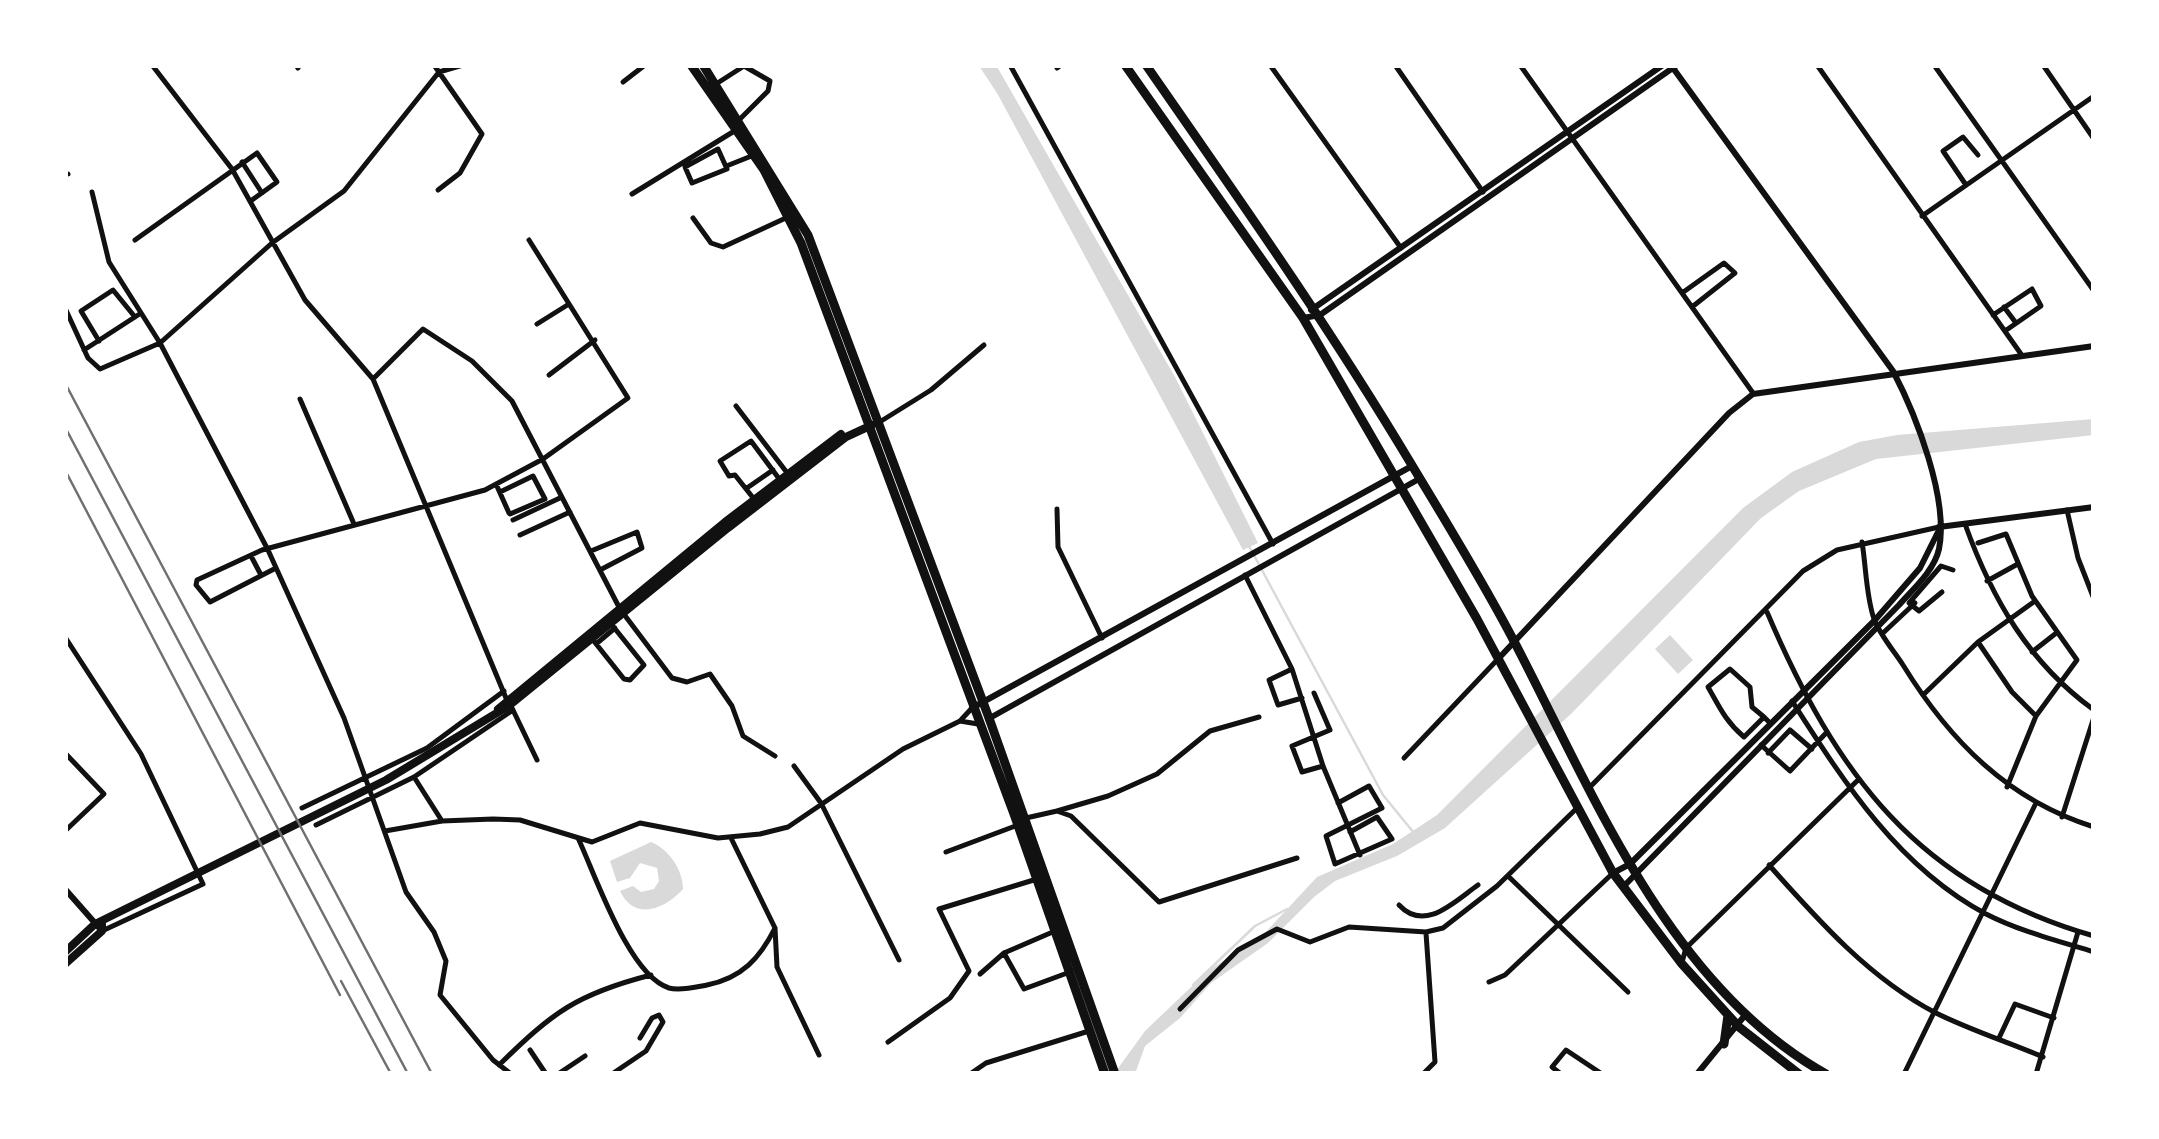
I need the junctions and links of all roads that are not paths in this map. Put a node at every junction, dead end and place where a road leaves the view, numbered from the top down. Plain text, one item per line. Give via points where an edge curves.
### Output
1 (152, 65) edge
2 (463, 65) edge
3 (645, 65) edge
4 (691, 65) edge
5 (703, 65) edge
6 (1010, 65) edge
7 (1125, 65) edge
8 (1146, 65) edge
9 (1270, 65) edge
10 (1396, 65) edge
11 (1520, 65) edge
12 (1663, 65) edge
13 (1817, 65) edge
14 (1934, 65) edge
15 (2043, 65) edge
16 (1674, 66) edge
17 (436, 68) edge
18 (622, 82) dead end
19 (716, 84) junction
20 (2094, 96) edge
21 (2074, 110) junction
22 (738, 125) junction
23 (1571, 136) junction
24 (2094, 139) edge
25 (1988, 142) junction
26 (754, 155) junction
27 (2001, 161) junction
28 (242, 162) junction
29 (728, 165) junction
30 (232, 170) junction
31 (1966, 185) junction
32 (438, 190) dead end
33 (92, 192) dead end
34 (1483, 192) junction
35 (262, 193) junction
36 (632, 194) dead end
37 (251, 200) junction
38 (788, 216) junction
39 (1922, 216) junction
40 (693, 218) dead end
41 (134, 240) dead end
42 (529, 240) dead end
43 (272, 243) junction
44 (1401, 248) junction
45 (2094, 291) edge
46 (1682, 294) junction
47 (569, 304) junction
48 (1692, 307) junction
49 (2004, 307) junction
50 (67, 311) edge
51 (1317, 311) junction
52 (1993, 314) junction
53 (138, 316) junction
54 (1302, 318) junction
55 (537, 324) dead end
56 (2016, 324) junction
57 (2005, 331) junction
58 (594, 340) junction
59 (99, 341) junction
60 (160, 343) junction
61 (984, 345) dead end
62 (2094, 346) edge
63 (84, 350) junction
64 (2022, 354) junction
65 (1893, 371) junction
66 (550, 374) dead end
67 (374, 379) junction
68 (1753, 394) junction
69 (300, 400) dead end
70 (736, 406) dead end
71 (874, 422) junction
72 (760, 438) junction
73 (754, 443) junction
74 (543, 459) junction
75 (1412, 466) junction
76 (773, 470) junction
77 (512, 475) junction
78 (1396, 476) junction
79 (784, 477) junction
80 (1419, 479) junction
81 (554, 480) junction
82 (496, 484) junction
83 (517, 484) junction
84 (540, 488) junction
85 (746, 489) junction
86 (1403, 490) junction
87 (500, 492) junction
88 (562, 497) junction
89 (754, 499) junction
90 (428, 502) junction
91 (548, 504) junction
92 (2094, 508) edge
93 (1058, 509) dead end
94 (2067, 510) junction
95 (570, 512) junction
96 (556, 518) junction
97 (513, 520) dead end
98 (354, 524) junction
99 (1964, 524) junction
100 (1940, 527) junction
101 (520, 535) dead end
102 (1862, 542) junction
103 (1978, 542) dead end
104 (1273, 544) junction
105 (268, 550) junction
106 (592, 550) junction
107 (251, 556) junction
108 (1938, 562) junction
109 (2017, 566) junction
110 (276, 568) junction
111 (602, 569) junction
112 (1953, 570) dead end
113 (1248, 573) junction
114 (261, 576) junction
115 (1988, 587) junction
116 (1942, 592) dead end
117 (2094, 599) edge
118 (2035, 601) junction
119 (1913, 605) junction
120 (623, 612) junction
121 (1767, 612) junction
122 (2008, 619) junction
123 (614, 626) junction
124 (1879, 626) junction
125 (2055, 634) junction
126 (65, 637) edge
127 (1102, 638) junction
128 (1514, 640) junction
129 (594, 642) junction
130 (1978, 642) junction
131 (2032, 652) junction
132 (1499, 658) junction
133 (1946, 660) dead end
134 (1953, 666) junction
135 (1292, 669) junction
136 (2061, 686) junction
137 (1314, 692) dead end
138 (1923, 695) junction
139 (1804, 696) junction
140 (1302, 698) junction
141 (508, 701) junction
142 (983, 701) junction
143 (1795, 705) junction
144 (972, 708) junction
145 (2094, 714) edge
146 (1258, 716) dead end
147 (2036, 716) junction
148 (989, 718) junction
149 (1767, 720) junction
150 (960, 721) junction
151 (978, 724) junction
152 (1827, 732) junction
153 (1314, 736) junction
154 (1819, 741) junction
155 (1761, 746) junction
156 (1812, 749) junction
157 (65, 753) edge
158 (1768, 753) junction
159 (775, 756) dead end
160 (1404, 758) dead end
161 (537, 760) dead end
162 (794, 766) dead end
163 (1323, 766) junction
164 (414, 778) junction
165 (1859, 779) junction
166 (366, 780) junction
167 (1590, 787) junction
168 (2007, 787) junction
169 (1850, 788) junction
170 (373, 799) junction
171 (821, 803) junction
172 (1338, 803) junction
173 (2035, 805) junction
174 (1578, 806) junction
175 (302, 808) dead end
176 (1057, 811) junction
177 (2062, 817) junction
178 (442, 820) junction
179 (1022, 821) junction
180 (316, 825) dead end
181 (2094, 827) edge
182 (1349, 830) junction
183 (65, 831) edge
184 (385, 831) junction
185 (730, 837) junction
186 (578, 838) junction
187 (946, 852) dead end
188 (1360, 855) junction
189 (1297, 858) dead end
190 (1769, 864) junction
191 (1633, 869) junction
192 (1613, 872) junction
193 (1508, 876) junction
194 (1037, 879) junction
195 (1478, 885) dead end
196 (1624, 886) junction
197 (65, 889) edge
198 (1992, 898) junction
199 (1400, 905) dead end
200 (1985, 913) junction
201 (1434, 915) junction
202 (1560, 924) junction
203 (101, 925) junction
204 (775, 928) junction
205 (1443, 928) junction
206 (1055, 931) junction
207 (1426, 932) junction
208 (2078, 932) junction
209 (2094, 936) edge
210 (2074, 946) junction
211 (1686, 948) junction
212 (65, 952) edge
213 (2094, 952) edge
214 (1004, 953) junction
215 (899, 960) dead end
216 (65, 964) edge
217 (1682, 964) junction
218 (1070, 972) junction
219 (651, 974) junction
220 (980, 974) dead end
221 (1489, 982) dead end
222 (1628, 992) dead end
223 (1180, 1009) dead end
224 (1747, 1012) junction
225 (1937, 1013) junction
226 (1728, 1015) junction
227 (2054, 1018) junction
228 (1739, 1027) junction
229 (1094, 1029) junction
230 (640, 1038) dead end
231 (1999, 1038) junction
232 (888, 1042) dead end
233 (1724, 1044) junction
234 (530, 1050) dead end
235 (819, 1055) dead end
236 (585, 1056) dead end
237 (2043, 1057) junction
238 (500, 1069) edge
239 (1109, 1070) edge
240 (511, 1074) edge
241 (546, 1074) edge
242 (558, 1074) edge
243 (612, 1074) edge
244 (970, 1074) edge
245 (1423, 1074) edge
246 (1561, 1074) edge
247 (1602, 1074) edge
248 (1697, 1074) edge
249 (1800, 1074) edge
250 (1826, 1074) edge
251 (1904, 1074) edge
252 (2036, 1074) edge

1 - 30 street
2 - 17 street
3 - 18 street
4 - 22 main road
5 - 19 main road
6 - 104 street
7 - 54 main road
8 - 51 main road
9 - 44 street
10 - 34 street
11 - 23 street
12 - 23 street
13 - 39 street
14 - 25 street
15 - 21 street
16 - 23 street
16 - 65 street
17 - 32 street via 482,134 460,173
17 - 43 street via 344,191
19 - 22 main road
19 - 22 street via 744,66 770,81
20 - 21 street
21 - 24 street
21 - 27 street
22 - 26 main road
22 - 36 street
22 - 71 main road via 808,235
23 - 34 street
23 - 46 street
23 - 51 street
25 - 27 street
25 - 31 street via 1976,153 1963,137 1943,152
26 - 29 street
26 - 38 main road
27 - 31 street
27 - 45 street
28 - 30 street
28 - 35 street
28 - 35 street via 260,154 277,182
29 - 29 street via 694,184 685,169 715,149
30 - 37 street
30 - 41 street
31 - 39 street
33 - 53 street via 109,262
34 - 44 street
35 - 37 street
37 - 43 street
38 - 40 street via 722,247
38 - 71 main road
39 - 52 street
42 - 47 street
43 - 60 street
43 - 67 street via 305,300
44 - 51 street
46 - 48 street
46 - 48 street via 1724,263 1735,273
47 - 55 street
47 - 58 street
48 - 68 street
49 - 52 street
49 - 56 street
49 - 56 street via 2032,289 2042,304
50 - 63 street
51 - 54 street
51 - 75 main road
52 - 57 street
53 - 59 street
53 - 59 street via 113,290 81,311
53 - 60 street
54 - 78 main road
56 - 57 street
57 - 64 street
58 - 66 street
58 - 74 street via 628,398
59 - 63 street
60 - 63 street via 100,369
60 - 105 street
61 - 71 street via 931,390
62 - 64 street
64 - 65 street
65 - 68 street
65 - 100 street via 1920,424
67 - 74 street via 423,330 472,361 512,401
67 - 90 street
68 - 128 street
69 - 98 street
70 - 72 street
71 - 79 main road via 843,433
71 - 120 main road
71 - 142 main road
71 - 144 main road
72 - 73 street
72 - 79 street
73 - 76 street
73 - 85 street via 719,463
74 - 77 street
74 - 81 street
75 - 78 street
75 - 80 main road
76 - 79 street
76 - 85 street
77 - 82 street
77 - 83 street
78 - 86 main road
78 - 104 street
79 - 89 main road
80 - 86 street
80 - 128 main road
81 - 84 street
81 - 88 street
82 - 87 street
82 - 90 street
83 - 84 street via 533,476
83 - 87 street
84 - 87 street via 544,499 510,514
85 - 89 street
86 - 113 street
86 - 132 main road
88 - 91 street
88 - 95 street
89 - 120 main road
90 - 98 street
90 - 141 street
91 - 96 street
91 - 97 street
92 - 94 street
93 - 127 street via 1058,547
94 - 99 street
94 - 117 street
95 - 96 street
95 - 106 street
96 - 101 street
98 - 105 street
99 - 100 street
99 - 115 street
100 - 102 street
100 - 108 street
100 - 124 street
102 - 121 street via 1803,572
102 - 124 street
103 - 109 street via 2004,533
104 - 127 street
105 - 107 street
105 - 110 street
106 - 111 street
106 - 111 street via 637,532 642,548
107 - 114 street
107 - 114 street via 196,585 210,602
108 - 112 street
108 - 119 street via 1910,598
108 - 124 street
109 - 115 street
109 - 118 street
110 - 114 street
110 - 166 street
111 - 120 street
113 - 135 street
113 - 148 street
115 - 122 street
116 - 119 street via 1922,610
118 - 122 street
118 - 125 street
119 - 124 street
120 - 123 main road
120 - 141 main road
120 - 159 street via 672,678 687,682 710,674 744,736
121 - 139 street
121 - 167 street
122 - 130 street
122 - 131 street
123 - 129 main road
123 - 129 street via 644,665 630,680
124 - 138 street
124 - 139 street
125 - 131 street
125 - 136 street via 2077,660
126 - 203 street via 141,754 204,884
127 - 142 street
128 - 132 street
128 - 167 main road
129 - 141 main road
130 - 134 street
130 - 147 street
131 - 136 street
132 - 160 street
132 - 174 main road
133 - 134 street
134 - 138 street
135 - 140 street
135 - 140 street via 1270,677 1273,692 1278,705
136 - 145 street
136 - 147 street
137 - 153 street via 1332,728
138 - 168 street
139 - 143 street
139 - 152 street
140 - 153 street
141 - 161 street
141 - 164 street
141 - 166 street
141 - 203 main road via 386,780
142 - 144 street
142 - 148 main road
143 - 149 street
143 - 154 street
143 - 155 street
144 - 150 street
144 - 151 main road
145 - 177 street
146 - 176 street via 1210,731 1157,774
147 - 168 street
148 - 151 street
148 - 179 main road
149 - 149 street via 1750,704 1748,684 1730,668 1708,687 1721,716 1744,737
149 - 191 street
150 - 151 street
150 - 171 street
151 - 179 main road
152 - 154 street
152 - 165 street
153 - 163 street
153 - 163 street via 1292,746 1302,772
154 - 156 street
154 - 169 street
155 - 158 street
155 - 191 street
156 - 158 street via 1788,771
156 - 158 street via 1790,730
157 - 183 street via 104,794
162 - 171 street
163 - 172 street
164 - 170 street
164 - 178 street
165 - 169 street
165 - 198 street via 1896,825
166 - 170 street
166 - 175 street
167 - 191 main road
168 - 173 street
169 - 190 street
169 - 200 street via 1886,835
170 - 180 street
170 - 184 street
171 - 185 street via 788,827
171 - 215 street
172 - 182 street
172 - 182 street via 1369,786 1382,806
173 - 177 street
173 - 198 street
174 - 192 main road
174 - 193 street
176 - 179 street
176 - 189 street via 1086,826 1158,902
177 - 181 street
178 - 184 street
178 - 186 street via 520,820
179 - 187 street
179 - 194 main road
179 - 229 main road
182 - 188 street
182 - 188 street via 1326,837 1334,863
182 - 188 street via 1377,816 1391,837
184 - 238 street via 406,892 446,961 440,995
185 - 186 street via 640,823 592,842
185 - 204 street
186 - 219 street via 623,936
190 - 211 street
190 - 225 street via 1862,960
191 - 192 street
191 - 196 street
191 - 211 main road
192 - 196 main road
192 - 202 street
193 - 202 street
193 - 205 street
194 - 206 main road
194 - 232 street via 939,909 970,971 950,998
195 - 201 street
196 - 217 main road
197 - 203 street
198 - 200 street
198 - 208 street
199 - 201 street via 1412,916
200 - 210 street
200 - 225 street
201 - 205 street
202 - 221 street
202 - 222 street
203 - 212 main road
203 - 216 main road
204 - 219 street via 761,955 712,984 670,988
204 - 235 street via 777,967
205 - 207 street
206 - 214 street
206 - 218 main road
207 - 223 street via 1348,928 1310,942 1277,929 1238,950
207 - 245 street via 1435,1062
208 - 209 street
208 - 210 street
210 - 213 street
210 - 227 street
211 - 217 street
211 - 224 main road
214 - 218 street via 1024,989
214 - 220 street
217 - 226 main road
218 - 229 main road
219 - 238 street via 595,990 550,1015
224 - 228 street
224 - 250 main road
225 - 231 street
225 - 251 street
226 - 228 main road
226 - 233 main road
227 - 231 street via 2014,1004
227 - 237 street
228 - 233 street
228 - 249 main road
229 - 239 main road
229 - 244 street
230 - 243 street via 659,1015 663,1022 650,1047
231 - 237 street
233 - 248 street
234 - 241 street
236 - 242 street
237 - 252 street
238 - 240 street
246 - 247 street via 1552,1067 1566,1050

